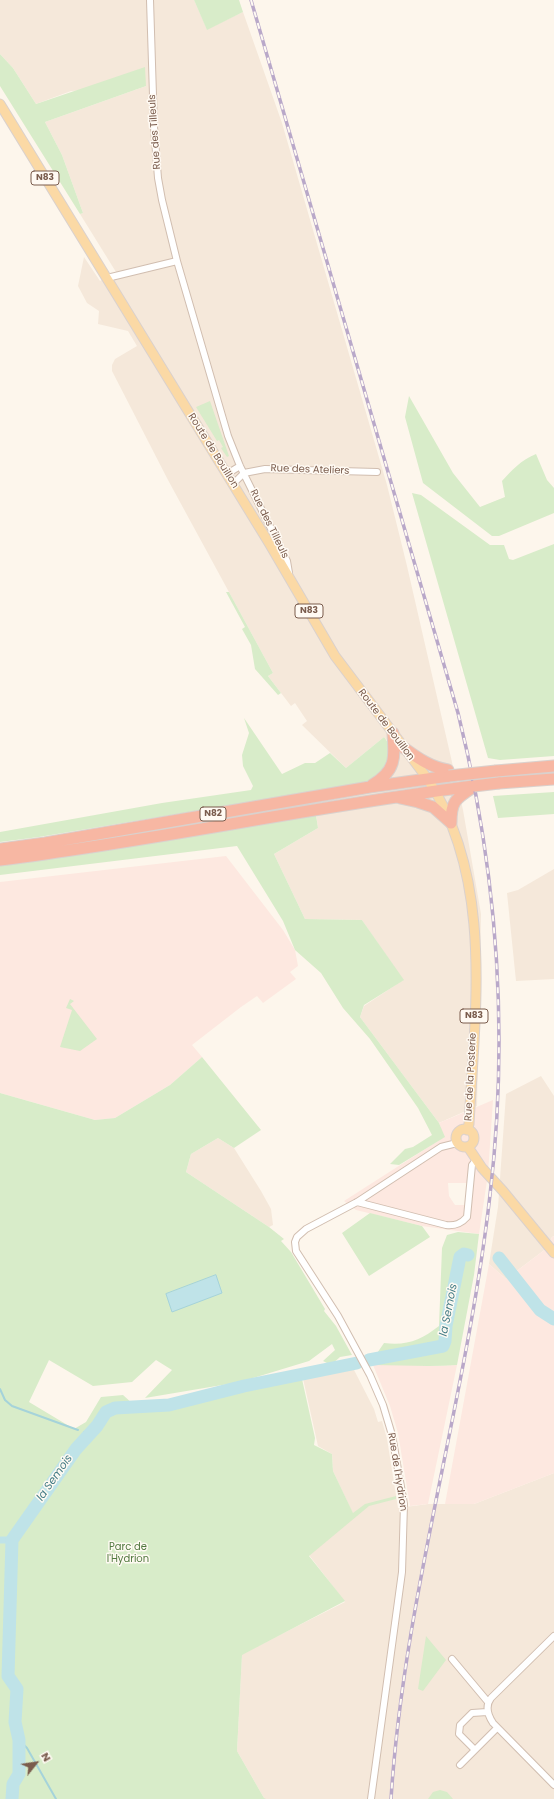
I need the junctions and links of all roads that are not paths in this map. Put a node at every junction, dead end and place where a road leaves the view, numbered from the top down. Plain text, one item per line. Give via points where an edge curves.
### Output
1 (150, 0) edge
2 (0, 104) edge
3 (177, 261) junction
4 (107, 278) junction
5 (240, 466) junction
6 (378, 472) dead end
7 (244, 473) junction
8 (227, 474) junction
9 (233, 484) junction
10 (290, 577) junction
11 (393, 733) junction
12 (404, 748) junction
13 (554, 766) edge
14 (448, 773) junction
15 (427, 778) junction
16 (554, 779) edge
17 (370, 786) junction
18 (435, 791) junction
19 (455, 794) junction
20 (396, 796) junction
21 (451, 823) junction
22 (0, 849) edge
23 (0, 860) edge
24 (467, 1130) junction
25 (457, 1143) junction
26 (468, 1147) junction
27 (476, 1160) junction
28 (357, 1202) junction
29 (554, 1253) edge
30 (554, 1636) edge
31 (452, 1659) dead end
32 (488, 1702) junction
33 (487, 1712) junction
34 (497, 1728) junction
35 (475, 1750) junction
36 (460, 1765) dead end
37 (554, 1785) edge
38 (371, 1799) edge

1 - 3 street, Rue des Tilleuls via 158,178
2 - 4 main road, Route de Bouillon / N83
3 - 4 street
3 - 5 street, Rue des Tilleuls via 228,436
4 - 8 main road, Route de Bouillon / N83
5 - 7 street, Rue des Tilleuls
5 - 8 street
6 - 7 street, Rue des Ateliers via 265,469
7 - 9 street
7 - 10 street, Rue des Tilleuls via 287,561
8 - 9 main road, Route de Bouillon / N83
9 - 10 main road, Route de Bouillon / N83
10 - 11 main road, Route de Bouillon / N83 via 335,656
11 - 12 main road, Route de Bouillon / N83
11 - 17 highway via 394,762 388,772
12 - 14 highway via 428,764
12 - 15 main road, Route de Bouillon / N83
13 - 14 highway, bridge
14 - 15 highway, N82
15 - 17 highway, N82
15 - 18 main road, Route de Bouillon / N83
16 - 19 highway, N82, bridge via 474,786
17 - 22 highway, N82
18 - 19 highway, N82
18 - 20 highway, N82
18 - 21 main road, Rue de la Posterie / N83
19 - 21 highway
20 - 21 highway via 402,800 433,807
20 - 23 highway, N82
21 - 24 main road, Rue de la Posterie / N83 via 463,861 475,942 474,1029
24 - 25 main road, Rue de la Posterie via 457,1133
24 - 26 main road, Rue de la Posterie / N83 via 474,1138
25 - 26 main road via 461,1147
25 - 28 street, Rue de l'Hydrion via 442,1147
26 - 27 main road
27 - 28 street via 472,1165 467,1217 454,1225
27 - 29 main road
28 - 38 street, Rue de l'Hydrion via 306,1229 295,1242 299,1257 354,1345 382,1405 392,1435 404,1504 402,1572
30 - 32 street
31 - 32 street
32 - 33 street
33 - 34 street
33 - 35 street via 472,1713 460,1725 460,1734
34 - 35 street
34 - 37 street
35 - 36 street

